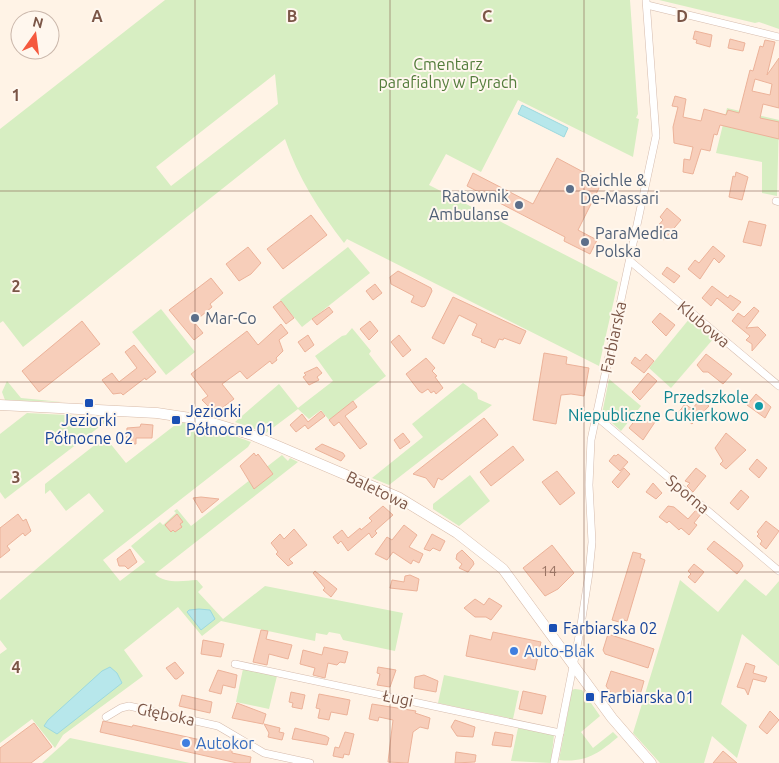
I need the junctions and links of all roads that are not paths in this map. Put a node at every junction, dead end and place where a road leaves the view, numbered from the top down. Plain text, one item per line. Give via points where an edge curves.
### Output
1 (646, 3) edge
2 (779, 37) edge
3 (630, 261) junction
4 (779, 386) edge
5 (0, 405) edge
6 (597, 417) junction
7 (779, 571) edge
8 (235, 664) dead end
9 (573, 666) junction
10 (106, 718) dead end
11 (560, 733) junction
12 (310, 763) edge
13 (554, 763) edge
14 (651, 763) edge

1 - 2 street
1 - 3 street, Farbiarska via 656,136
3 - 4 street, Klubowa
3 - 6 street, Farbiarska
5 - 9 street, Baletowa via 157,413 203,420 242,430 380,489 457,533 496,561
6 - 7 street, Sporna
6 - 9 street, Farbiarska via 590,458 592,542
8 - 11 street, Ługi
9 - 11 street, Farbiarska
9 - 14 street, Baletowa
10 - 12 street, Głęboka via 129,706 211,724 264,752
11 - 13 street, Farbiarska

